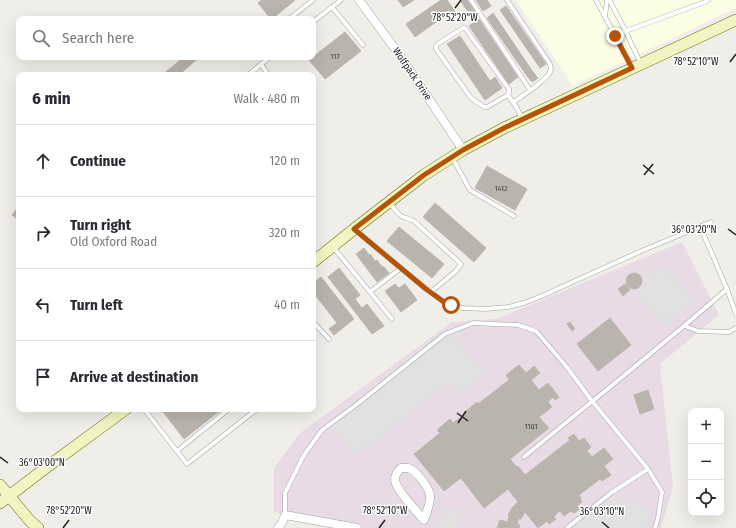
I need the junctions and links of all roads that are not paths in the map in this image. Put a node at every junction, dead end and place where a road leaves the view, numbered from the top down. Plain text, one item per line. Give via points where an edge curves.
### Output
1 (313, 0) edge
2 (341, 0) edge
3 (359, 0) edge
4 (471, 0) edge
5 (507, 0) edge
6 (596, 0) edge
7 (607, 0) edge
8 (708, 0) edge
9 (334, 3) edge
10 (293, 16) edge
11 (605, 17) junction
12 (316, 19) edge
13 (736, 20) edge
14 (626, 32) junction
15 (615, 36) junction
16 (363, 45) dead end
17 (266, 60) edge
18 (261, 64) junction
19 (636, 66) junction
20 (252, 72) edge
21 (266, 72) edge
22 (530, 90) junction
23 (508, 95) junction
24 (514, 102) junction
25 (523, 120) junction
26 (463, 150) junction
27 (452, 157) junction
28 (389, 202) junction
29 (514, 216) dead end
30 (711, 222) dead end
31 (700, 226) junction
32 (354, 229) junction
33 (333, 246) junction
34 (316, 260) edge
35 (401, 268) junction
36 (426, 289) junction
37 (727, 289) junction
38 (370, 292) junction
39 (736, 314) edge
40 (392, 319) dead end
41 (316, 325) edge
42 (685, 326) junction
43 (736, 328) edge
44 (329, 339) dead end
45 (592, 401) junction
46 (122, 412) edge
47 (146, 412) edge
48 (225, 412) edge
49 (253, 412) edge
50 (177, 450) junction
51 (524, 457) dead end
52 (648, 468) junction
53 (0, 485) edge
54 (3, 497) edge
55 (285, 515) junction
56 (424, 524) edge
57 (38, 528) edge
58 (278, 528) edge
59 (357, 528) edge
60 (567, 528) edge
61 (655, 528) edge

1 - 10 lane
2 - 9 lane
3 - 26 street, Wolfpack Drive via 399,54
4 - 22 lane
5 - 22 lane via 550,64 551,70 548,75
6 - 11 lane
7 - 11 lane
7 - 14 lane via 610,1
8 - 14 lane
9 - 12 lane
9 - 16 lane
11 - 15 lane
13 - 19 street
14 - 15 lane
14 - 19 lane
15 - 19 lane
17 - 18 lane
18 - 20 lane
18 - 21 lane
19 - 25 street
22 - 24 lane
23 - 23 lane via 487,107 477,103 436,46 465,28 508,89
23 - 24 lane
24 - 25 lane
25 - 26 street
26 - 27 street
27 - 28 street
27 - 29 lane via 470,190
28 - 32 street
28 - 36 lane via 402,217 414,221 461,264 432,291
30 - 31 lane
31 - 36 lane via 544,296 508,307 463,308 444,302
31 - 37 lane
32 - 33 street
32 - 35 lane
33 - 34 street
33 - 38 lane
35 - 36 lane
35 - 38 lane
37 - 39 lane
37 - 42 lane
38 - 40 lane
41 - 44 lane
42 - 43 lane via 698,330 729,332
42 - 45 lane
45 - 51 lane
45 - 52 lane
45 - 55 lane via 536,331 518,325 473,323 445,334 322,430 304,455 285,494
46 - 54 street
47 - 50 lane
48 - 50 lane
49 - 50 lane via 187,464
52 - 60 lane
52 - 61 lane via 662,492
53 - 54 street
54 - 57 street
55 - 58 street
55 - 59 street
56 - 56 street via 430,492 413,470 401,468 395,475 395,480

